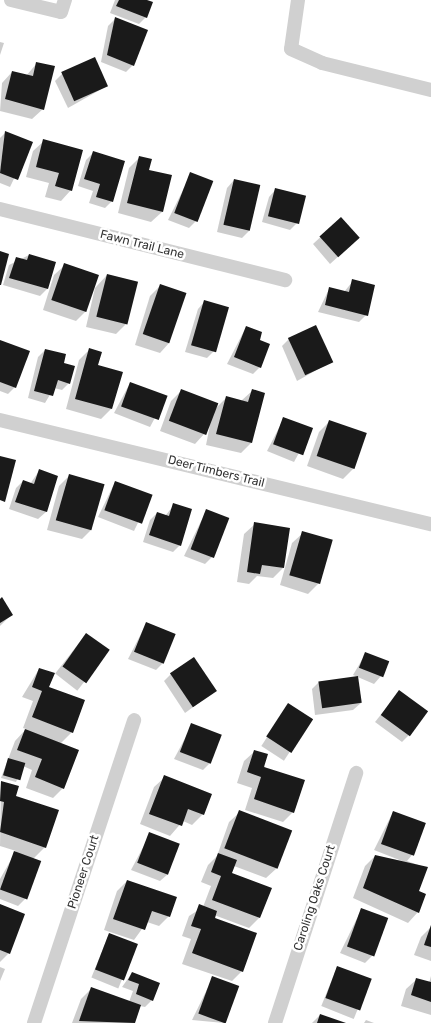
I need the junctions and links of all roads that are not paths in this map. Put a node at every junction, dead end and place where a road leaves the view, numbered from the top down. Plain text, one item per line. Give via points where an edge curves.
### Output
1 (12, 0) edge
2 (298, 0) edge
3 (63, 6) edge
4 (431, 90) edge
5 (0, 209) edge
6 (285, 280) dead end
7 (0, 420) edge
8 (431, 524) edge
9 (134, 720) dead end
10 (356, 773) dead end
11 (34, 1023) edge
12 (275, 1023) edge

1 - 3 street
2 - 4 street via 292,49 322,63
5 - 6 street, Fawn Trail Lane
7 - 8 street, Deer Timbers Trail
9 - 11 street, Pioneer Court
10 - 12 street, Caroling Oaks Court

